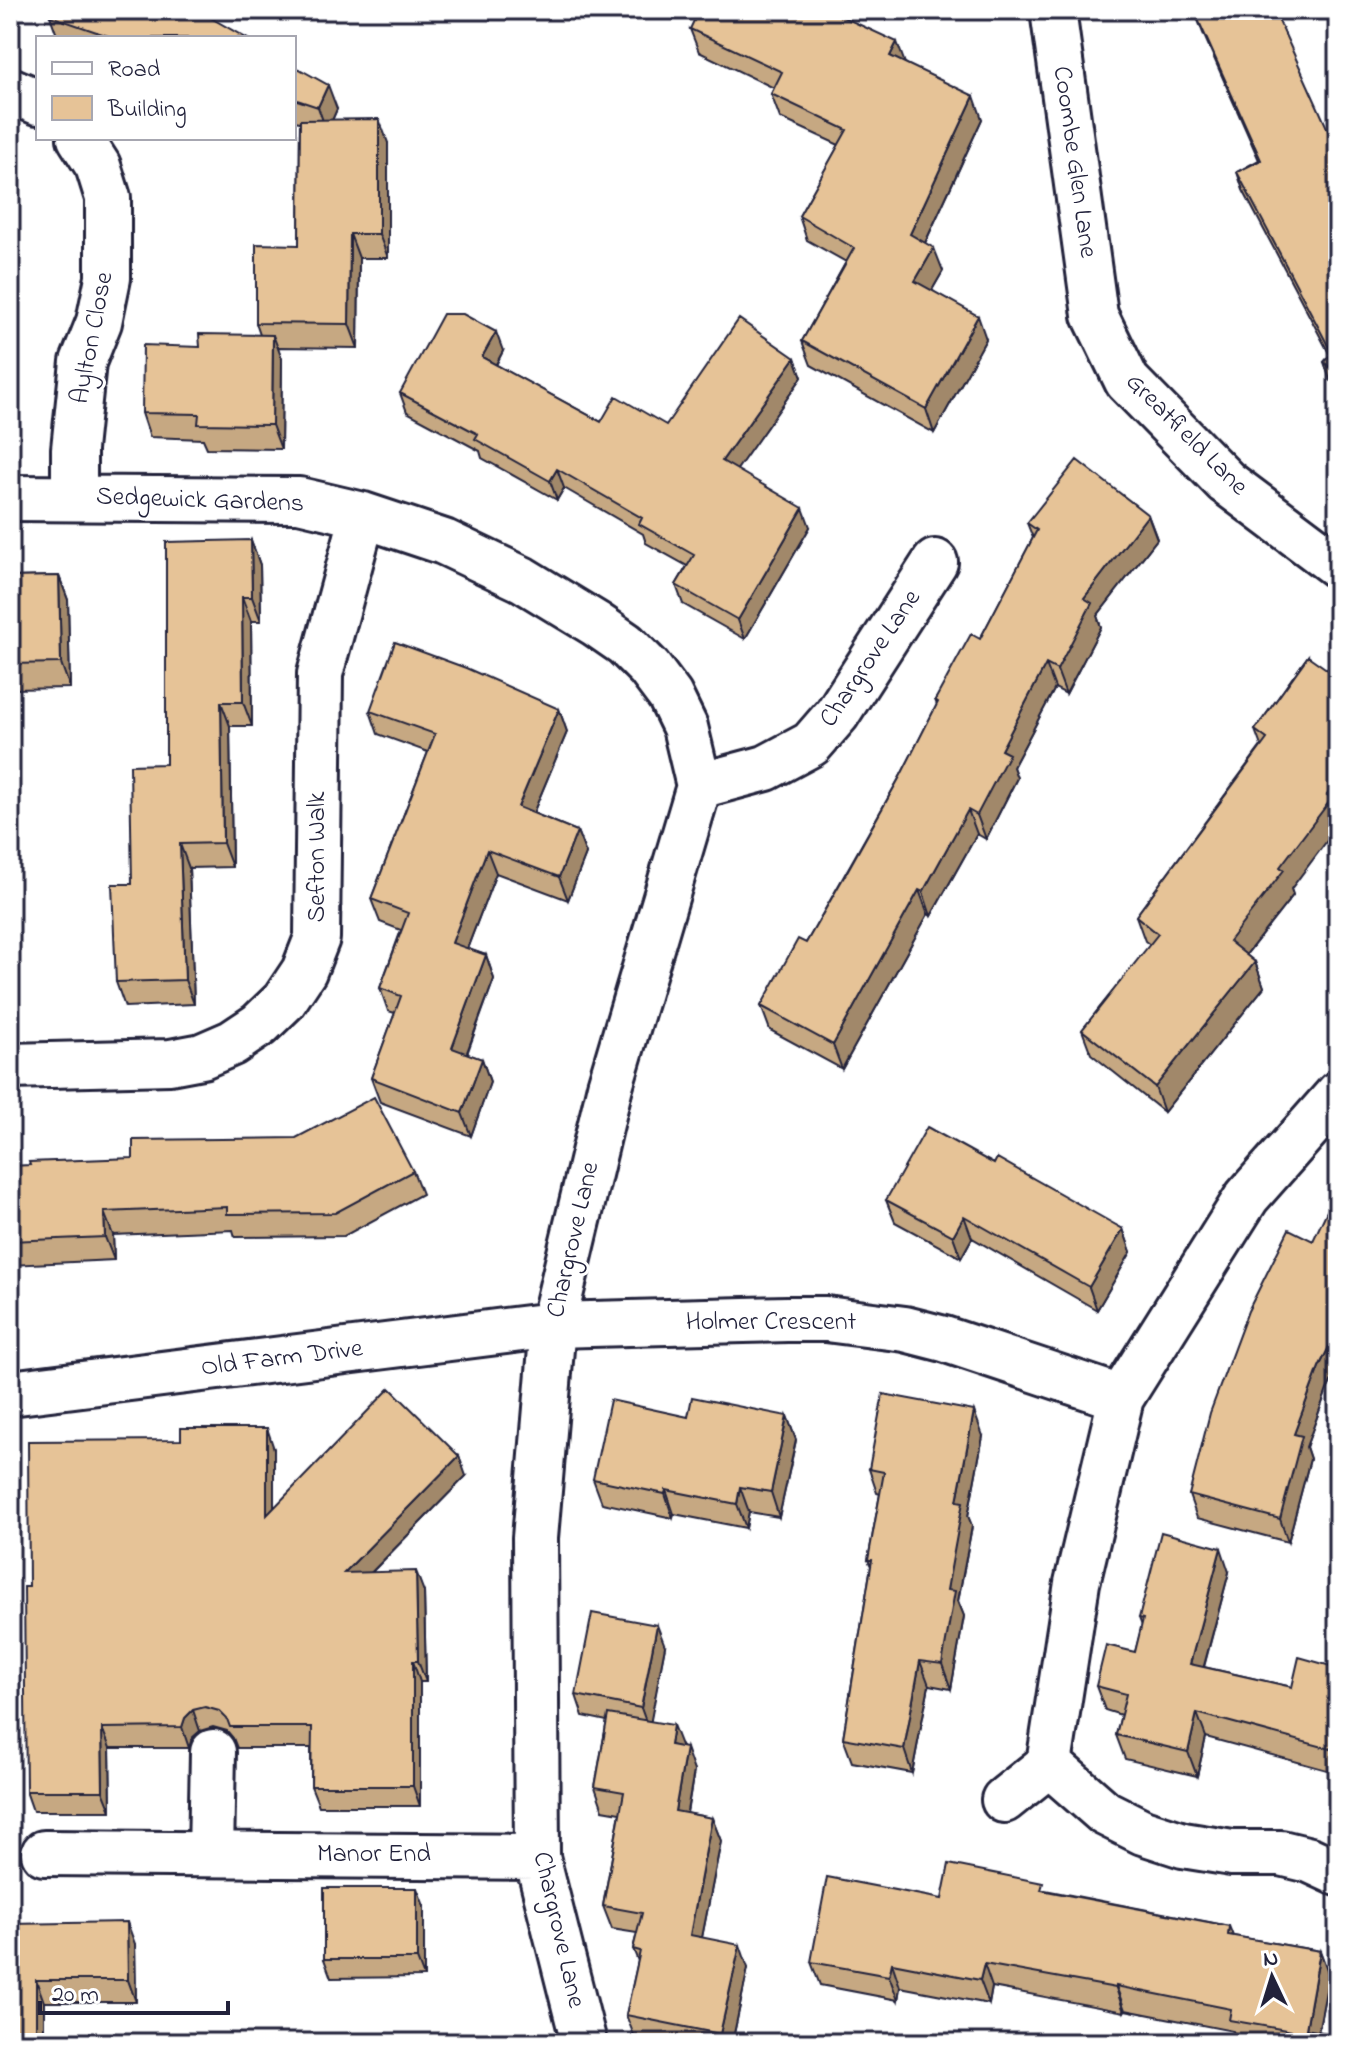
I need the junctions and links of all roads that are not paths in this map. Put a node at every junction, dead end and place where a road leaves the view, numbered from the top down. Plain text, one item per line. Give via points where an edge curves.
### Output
1 (1053, 10) edge
2 (10, 90) edge
3 (36, 101) edge
4 (81, 140) edge
5 (1095, 315) joint
6 (74, 497) junction
7 (10, 498) edge
8 (363, 515) junction
9 (935, 562) dead end
10 (1338, 566) edge
11 (699, 786) junction
12 (10, 1066) edge
13 (1338, 1094) edge
14 (553, 1325) junction
15 (10, 1393) edge
16 (1121, 1398) junction
17 (213, 1752) dead end
18 (1049, 1764) junction
19 (1004, 1800) dead end
20 (44, 1853) dead end
21 (211, 1854) junction
22 (537, 1857) junction
23 (1338, 1873) edge
24 (584, 2043) edge

1 - 5 street, Coombe Glen Lane
2 - 3 street
4 - 6 street, Aylton Close via 98,166 108,198 108,278 83,362
5 - 10 street, Greatfield Lane via 1127,381 1226,482
6 - 7 street, Sedgewick Gardens
6 - 8 street, Sedgewick Gardens via 299,500
8 - 11 street, Sedgewick Gardens via 444,542 522,579 625,644 670,696 685,727
8 - 12 street, Sefton Walk via 320,674 317,938 304,971 259,1025 202,1056 170,1062
9 - 11 street, Chargrove Lane via 837,714 811,744 766,768
11 - 14 street, Chargrove Lane via 610,1086
13 - 16 street via 1247,1197
14 - 15 street, Old Farm Drive
14 - 16 street, Holmer Crescent via 787,1319 865,1323 944,1339
14 - 22 street, Chargrove Lane via 535,1538
16 - 18 street via 1077,1583
17 - 21 street
18 - 19 street
18 - 23 street via 1105,1813 1143,1832 1232,1853 1281,1853
20 - 21 street, Manor End
21 - 22 street, Manor End
22 - 24 street, Chargrove Lane

